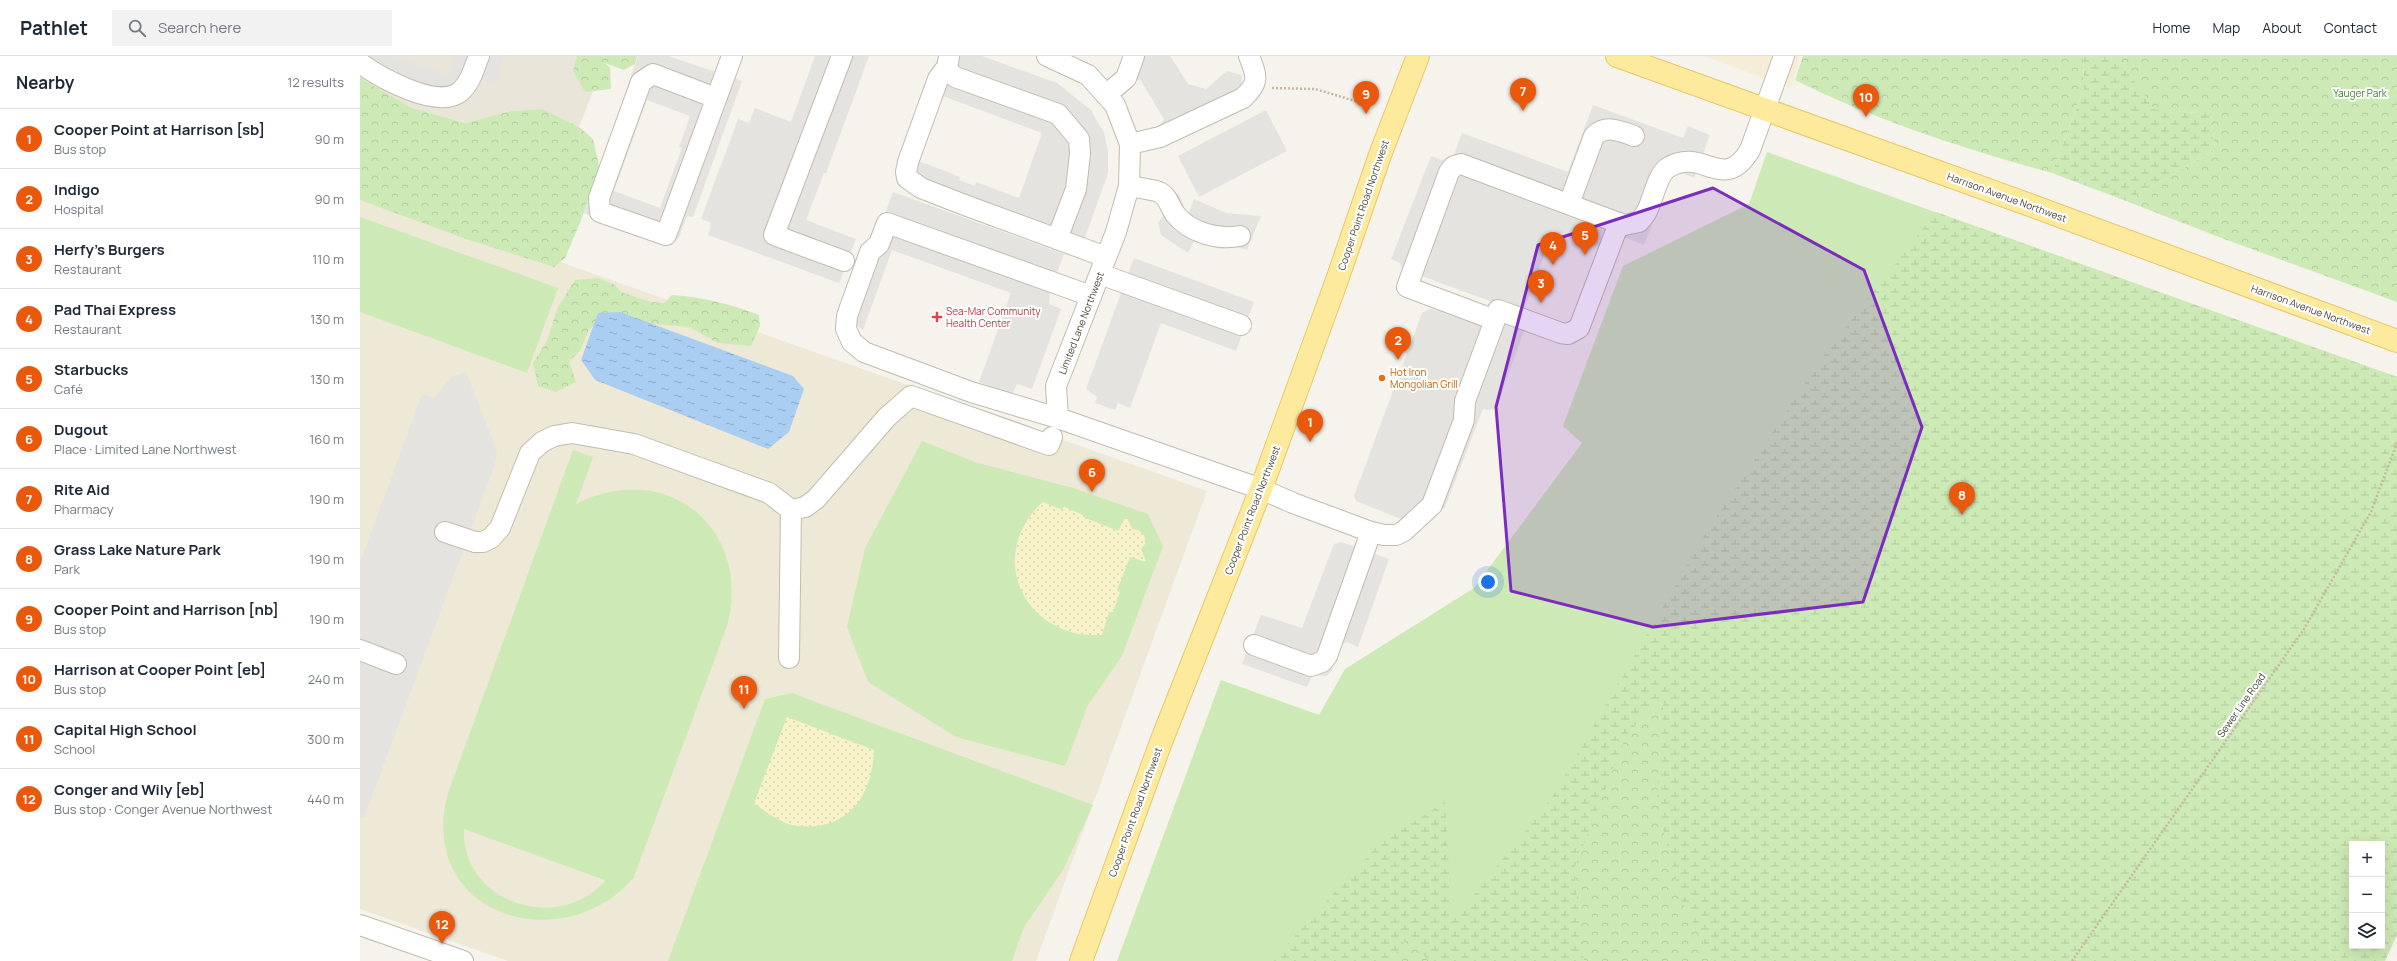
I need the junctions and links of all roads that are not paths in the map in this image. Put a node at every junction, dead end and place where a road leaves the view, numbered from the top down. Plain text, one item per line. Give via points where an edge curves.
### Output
1 (479, 56) edge
2 (732, 56) edge
3 (842, 56) edge
4 (1048, 56) edge
5 (1134, 56) edge
6 (1249, 56) edge
7 (1418, 56) edge
8 (1617, 56) edge
9 (1784, 56) edge
10 (1643, 60) edge
11 (360, 63) edge
12 (948, 63) edge
13 (1106, 95) junction
14 (716, 98) junction
15 (1764, 110) junction
16 (1634, 136) dead end
17 (1130, 144) junction
18 (1128, 186) junction
19 (1569, 204) junction
20 (1619, 223) junction
21 (1240, 236) dead end
22 (1057, 239) junction
23 (844, 261) dead end
24 (1103, 265) junction
25 (1091, 296) junction
26 (1498, 310) dead end
27 (1241, 325) dead end
28 (2397, 341) edge
29 (1058, 418) junction
30 (1052, 437) dead end
31 (1261, 489) junction
32 (791, 510) junction
33 (445, 532) dead end
34 (1371, 532) junction
35 (1254, 645) dead end
36 (360, 650) edge
37 (789, 658) dead end
38 (396, 664) dead end
39 (360, 926) edge
40 (430, 956) edge
41 (463, 961) edge
42 (1081, 961) edge

1 - 11 street via 469,82 460,92 443,97 415,91 378,76
2 - 14 street
3 - 23 street via 774,235
4 - 13 street, Limited Lane Northwest via 1088,75
5 - 13 street via 1126,78
6 - 17 street via 1256,79 1253,88 1243,98 1160,137
7 - 31 main road, Cooper Point Road Northwest via 1380,154
8 - 10 main road, Harrison Avenue Northwest
9 - 15 street
10 - 15 main road, Harrison Avenue Northwest
12 - 22 street via 955,77 1058,114 1079,139 1076,189
12 - 22 street via 938,79 908,162 907,178 921,188
13 - 17 street, Limited Lane Northwest via 1115,105
14 - 14 street via 653,74 641,82 599,198 600,212 666,235
15 - 20 street via 1750,150 1741,164 1733,169 1723,170 1701,163 1683,162 1667,167 1646,213 1638,222 1624,225
15 - 28 main road, Harrison Avenue Northwest
16 - 19 street via 1616,129 1607,129 1594,136
17 - 18 street, Limited Lane Northwest
18 - 21 street via 1160,192 1176,215 1197,230 1218,237
18 - 24 street, Limited Lane Northwest
19 - 20 street
19 - 34 street via 1461,164 1448,172 1407,287 1495,320 1465,402 1464,420 1432,505 1404,531 1396,535
20 - 26 street via 1580,328 1568,334 1561,333
22 - 24 street
24 - 25 street, Limited Lane Northwest
24 - 27 street
25 - 29 street, Limited Lane Northwest via 1056,386
25 - 29 street via 887,223 879,244 870,252 847,316 846,328 852,342 864,352 971,392
29 - 31 street
30 - 32 street via 1049,445 910,396 887,417 816,499 805,507
31 - 34 street
31 - 42 main road, Cooper Point Road Northwest via 1161,742
32 - 33 street via 769,493 634,444 572,433 554,436 542,442 530,453 500,528 491,538 475,542
32 - 37 street
34 - 35 street via 1327,656 1322,662 1311,666
36 - 38 street
39 - 40 street
40 - 41 street

